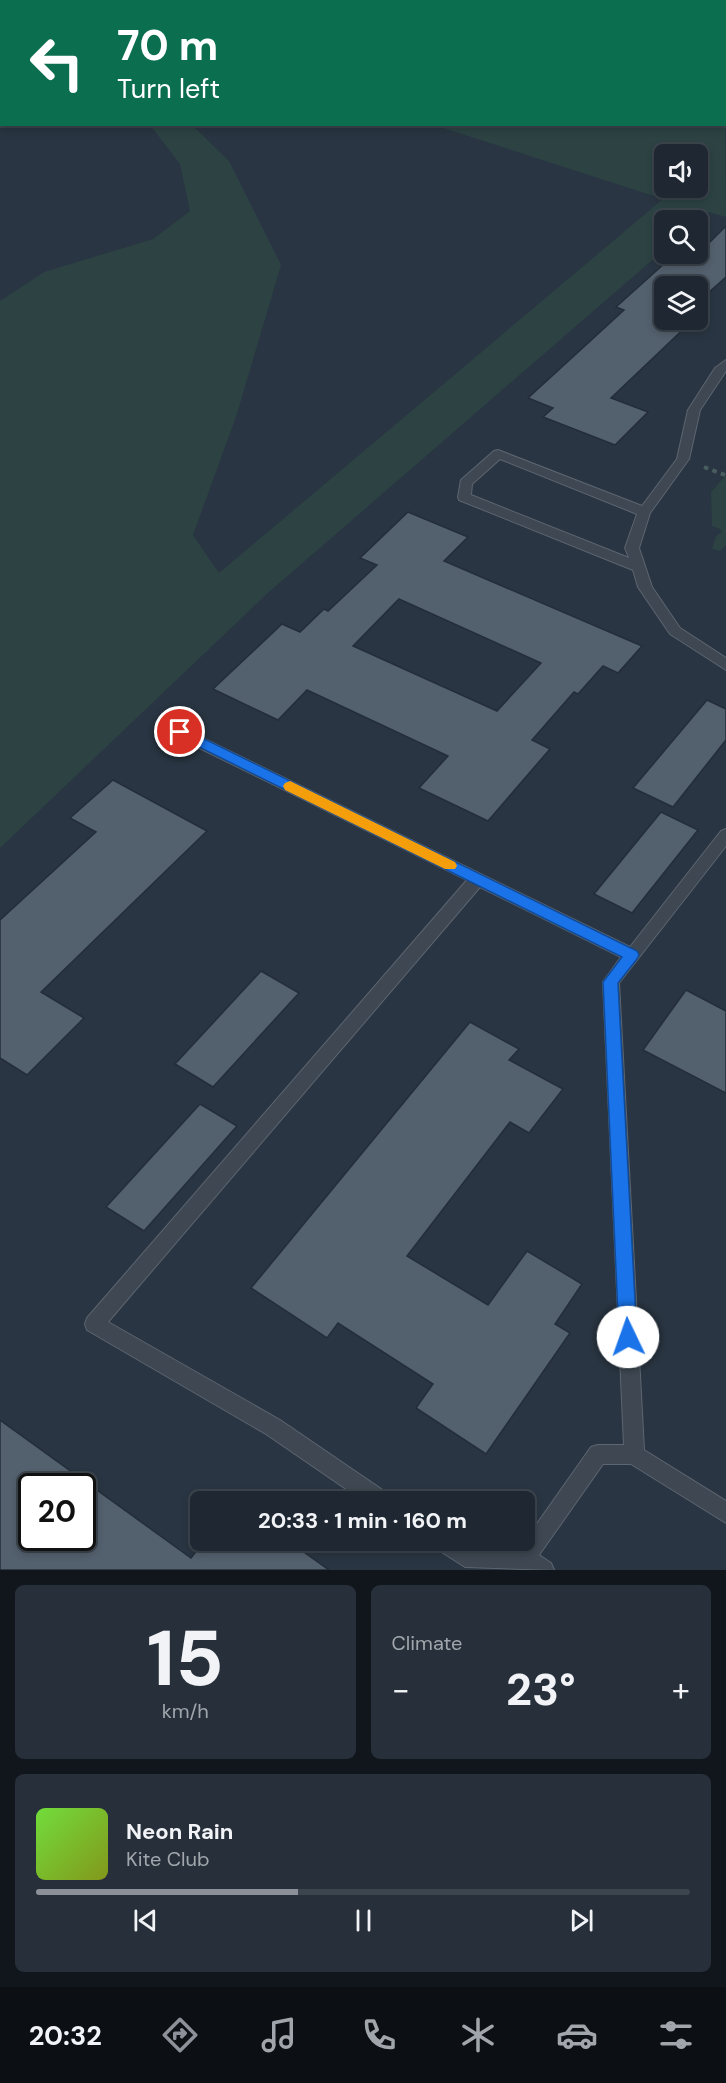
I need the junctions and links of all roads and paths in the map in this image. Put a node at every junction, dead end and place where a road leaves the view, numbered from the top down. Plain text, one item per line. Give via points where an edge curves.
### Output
1 (724, 369) edge
2 (698, 465) dead end
3 (725, 475) edge
4 (644, 512) junction
5 (638, 567) junction
6 (726, 665) edge
7 (180, 732) dead end
8 (726, 835) edge
9 (477, 879) junction
10 (632, 955) junction
11 (634, 1455) junction
12 (367, 1491) edge
13 (726, 1513) edge
14 (457, 1551) edge
15 (525, 1558) junction
16 (544, 1570) edge

1 - 4 lane via 694,410 683,459
2 - 3 path
4 - 5 lane via 632,548
4 - 5 lane via 498,454 466,483 464,497
5 - 6 lane via 645,587 675,630
7 - 9 lane
8 - 10 lane
9 - 10 lane
9 - 12 lane via 94,1324 273,1427
10 - 11 lane via 611,982
11 - 13 lane
11 - 15 lane via 598,1454
14 - 15 lane via 465,1557
15 - 16 lane

